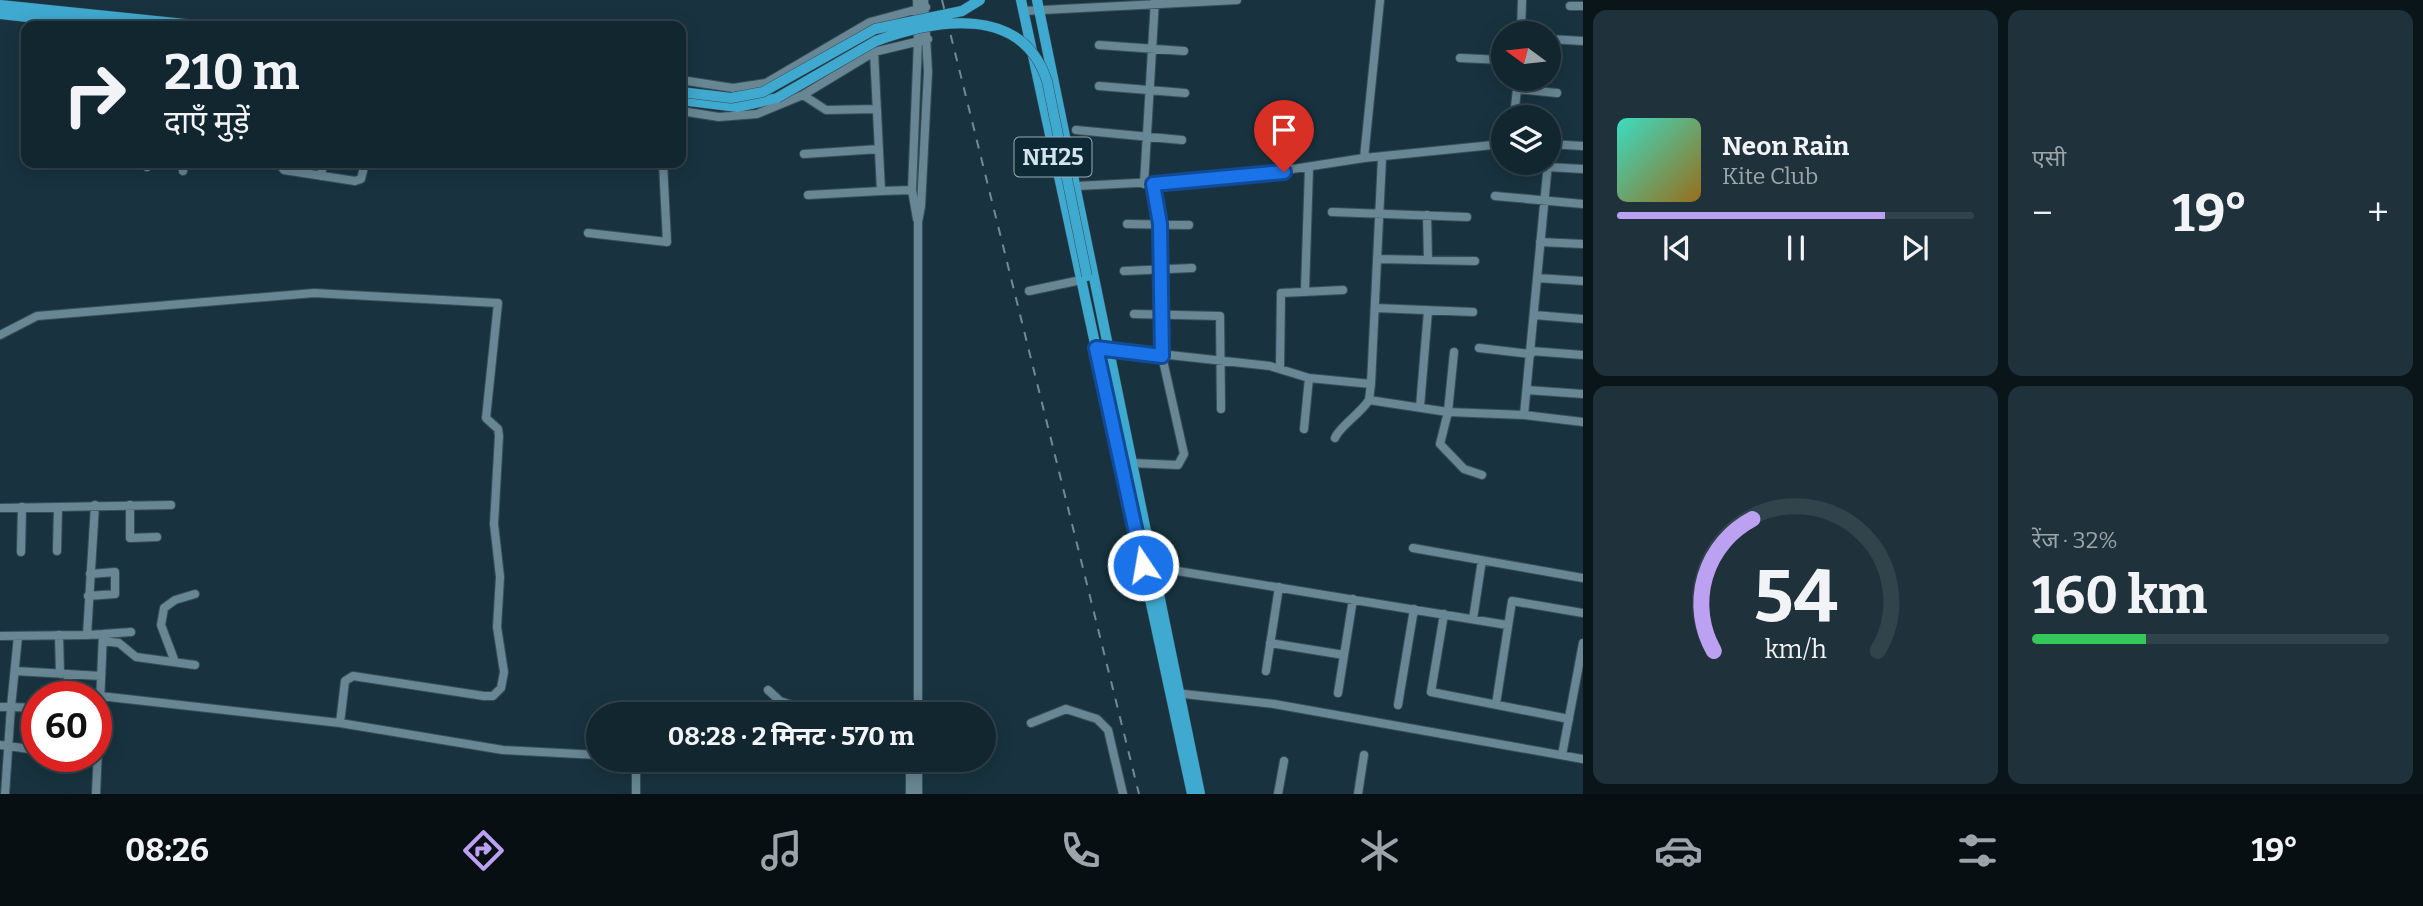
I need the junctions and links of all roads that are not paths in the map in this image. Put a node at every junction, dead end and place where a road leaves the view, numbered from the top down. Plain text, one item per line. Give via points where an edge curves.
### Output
1 (980, 0) edge
2 (1021, 0) edge
3 (1237, 0) edge
4 (1380, 0) edge
5 (1522, 0) edge
6 (1155, 2) edge
7 (921, 4) edge
8 (0, 5) edge
9 (1038, 5) edge
10 (1570, 6) dead end
11 (1583, 6) edge
12 (1023, 11) junction
13 (0, 14) edge
14 (64, 21) edge
15 (155, 21) edge
16 (1521, 21) edge
17 (923, 40) junction
18 (1561, 40) edge
19 (1583, 41) edge
20 (1100, 45) dead end
21 (1153, 49) junction
22 (1184, 51) dead end
23 (874, 52) junction
24 (1460, 58) dead end
25 (1491, 59) edge
26 (686, 81) edge
27 (1099, 86) dead end
28 (1150, 91) junction
29 (1538, 91) edge
30 (686, 93) edge
31 (1185, 93) dead end
32 (1558, 93) dead end
33 (803, 96) junction
34 (686, 101) edge
35 (876, 109) junction
36 (686, 112) edge
37 (1076, 130) dead end
38 (1147, 136) junction
39 (1182, 140) dead end
40 (1491, 145) edge
41 (1561, 145) edge
42 (1583, 146) edge
43 (878, 149) junction
44 (804, 154) dead end
45 (1364, 158) junction
46 (1382, 158) junction
47 (1561, 167) edge
48 (282, 168) edge
49 (322, 168) edge
50 (363, 168) edge
51 (663, 168) edge
52 (1309, 169) junction
53 (1583, 169) edge
54 (1546, 175) edge
55 (321, 176) junction
56 (1148, 184) junction
57 (1077, 186) junction
58 (912, 190) junction
59 (881, 191) junction
60 (808, 195) dead end
61 (1495, 196) dead end
62 (1544, 200) junction
63 (1583, 204) edge
64 (1332, 212) dead end
65 (1381, 213) junction
66 (1427, 215) junction
67 (1468, 217) dead end
68 (918, 222) junction
69 (1127, 224) dead end
70 (1160, 224) junction
71 (1189, 225) dead end
72 (588, 233) dead end
73 (1540, 242) junction
74 (1583, 244) edge
75 (1379, 259) junction
76 (1427, 260) junction
77 (1475, 261) dead end
78 (1192, 268) dead end
79 (1161, 269) junction
80 (1124, 271) dead end
81 (1084, 278) junction
82 (1537, 278) junction
83 (1583, 281) edge
84 (1305, 290) junction
85 (1343, 290) dead end
86 (1029, 291) dead end
87 (1099, 300) junction
88 (1376, 308) junction
89 (1429, 311) junction
90 (1473, 312) dead end
91 (1134, 314) dead end
92 (1163, 314) junction
93 (1534, 315) junction
94 (1583, 319) edge
95 (0, 335) edge
96 (1102, 348) junction
97 (1479, 348) dead end
98 (1454, 352) dead end
99 (1531, 353) junction
100 (1583, 355) edge
101 (1162, 356) junction
102 (1220, 362) junction
103 (1280, 368) junction
104 (1309, 378) junction
105 (1371, 384) junction
106 (1527, 390) junction
107 (1583, 394) edge
108 (1369, 400) junction
109 (1420, 407) junction
110 (1221, 409) dead end
111 (1448, 412) junction
112 (1524, 415) junction
113 (1583, 422) edge
114 (1304, 429) dead end
115 (1335, 438) dead end
116 (1131, 463) junction
117 (1482, 475) dead end
118 (95, 505) junction
119 (130, 505) junction
120 (171, 505) dead end
121 (22, 507) junction
122 (58, 507) junction
123 (0, 508) edge
124 (157, 537) dead end
125 (1413, 548) dead end
126 (57, 551) dead end
127 (21, 552) dead end
128 (1482, 560) junction
129 (1153, 566) junction
130 (90, 574) junction
131 (1583, 578) edge
132 (1279, 587) junction
133 (195, 594) dead end
134 (88, 596) junction
135 (1353, 599) junction
136 (1414, 609) junction
137 (1583, 613) edge
138 (1444, 614) junction
139 (1473, 619) junction
140 (1507, 625) junction
141 (131, 632) dead end
142 (59, 635) junction
143 (87, 635) junction
144 (0, 636) edge
145 (18, 636) junction
146 (103, 638) junction
147 (1270, 643) junction
148 (1583, 643) edge
149 (1344, 655) junction
150 (175, 662) junction
151 (195, 665) dead end
152 (15, 671) junction
153 (1266, 671) dead end
154 (64, 674) junction
155 (101, 676) junction
156 (65, 681) edge
157 (101, 681) edge
158 (768, 690) dead end
159 (1175, 693) junction
160 (1338, 693) dead end
161 (112, 697) edge
162 (783, 702) edge
163 (917, 702) edge
164 (1496, 704) junction
165 (1398, 705) dead end
166 (0, 707) edge
167 (11, 707) junction
168 (21, 707) edge
169 (1569, 719) junction
170 (340, 723) junction
171 (1031, 723) dead end
172 (4, 745) edge
173 (586, 754) edge
174 (1364, 755) dead end
175 (1562, 755) junction
176 (1583, 759) edge
177 (1284, 761) dead end
178 (97, 772) edge
179 (636, 772) edge
180 (912, 772) edge
181 (915, 772) edge
182 (5, 794) edge
183 (96, 794) edge
184 (636, 794) edge
185 (910, 794) edge
186 (918, 794) edge
187 (1123, 794) edge
188 (1192, 794) edge
189 (1200, 794) edge
190 (1278, 794) edge
191 (1358, 794) edge

1 - 30 main road, bridge via 962,11 875,29 762,92 732,98
2 - 12 main road, NH25
3 - 6 street
4 - 45 street
5 - 16 street
6 - 9 street
6 - 21 street
7 - 17 street
7 - 26 street via 870,22 766,83 733,88
8 - 15 main road
9 - 12 street
9 - 57 main road, NH25
10 - 11 street
12 - 81 main road, NH25
13 - 14 main road
17 - 23 street
17 - 58 street
17 - 68 street via 925,159
18 - 19 street
20 - 21 street
21 - 22 street
21 - 28 street
23 - 33 street
23 - 35 street
24 - 25 street
27 - 28 street
28 - 31 street
28 - 38 street
29 - 32 street
33 - 35 street via 826,110
33 - 36 street via 737,118
34 - 81 main road, bridge via 738,107 757,104 798,88 891,36 962,22 996,27 1023,42 1043,68
35 - 43 street
37 - 38 street
38 - 39 street
38 - 56 street
40 - 46 street
41 - 42 street
43 - 44 street
43 - 59 street
45 - 46 street
45 - 52 street
46 - 65 street
47 - 53 street
48 - 55 street
49 - 55 street
50 - 55 street via 359,181
51 - 72 street via 667,242
52 - 56 street
52 - 84 street
54 - 62 street
56 - 57 street
56 - 70 street
57 - 87 main road, NH25
58 - 59 street
58 - 68 street
59 - 60 street
61 - 62 street
62 - 63 street
62 - 73 street
64 - 65 street
65 - 66 street
65 - 75 street
66 - 67 street
66 - 76 street
68 - 163 street
69 - 70 street
70 - 71 street
70 - 79 street
73 - 74 street
73 - 82 street
75 - 76 street
75 - 88 street
76 - 77 street
78 - 79 street
79 - 80 street
79 - 92 street
81 - 86 street
81 - 87 main road
81 - 96 main road, NH25 via 1089,313
82 - 83 street
82 - 93 street
84 - 85 street
84 - 103 street via 1281,293
87 - 96 main road, NH25
88 - 89 street
88 - 105 street
89 - 90 street
89 - 109 street
91 - 92 street
92 - 101 street
92 - 102 street via 1220,316
93 - 94 street
93 - 99 street
95 - 170 street via 37,316 314,293 498,303 486,418 499,436 494,524 500,577 501,688 493,696 484,696 353,676 345,681
96 - 101 street
96 - 116 main road, NH25
96 - 159 main road, NH25
97 - 99 street
98 - 111 street
99 - 100 street
99 - 106 street
101 - 102 street
101 - 116 street via 1183,461 1178,465
102 - 103 street
102 - 110 street
103 - 104 street
104 - 105 street
104 - 114 street
105 - 108 street
106 - 107 street
106 - 112 street
108 - 109 street
108 - 115 street
109 - 111 street
111 - 112 street
111 - 117 street via 1441,447 1464,469
112 - 113 street
116 - 129 main road, NH25
118 - 119 street
118 - 122 street
118 - 130 street
119 - 120 street
119 - 124 street via 130,538
121 - 122 street
121 - 123 street
121 - 127 street
122 - 126 street
125 - 128 street
128 - 131 street
128 - 139 street
129 - 132 street
129 - 159 main road, NH25
130 - 134 street
130 - 134 street via 115,572 115,594
132 - 135 street
132 - 147 street
133 - 150 street via 164,608 161,625
134 - 143 street
135 - 136 street
135 - 149 street
136 - 138 street
136 - 165 street
137 - 140 street via 1512,601
138 - 139 street
138 - 164 street via 1431,692
139 - 140 street
140 - 164 street
141 - 146 street
142 - 143 street
142 - 145 street
142 - 154 street
143 - 146 street
144 - 145 street
145 - 152 street
146 - 150 street via 119,643 136,657
146 - 155 street
147 - 149 street
147 - 153 street
148 - 169 street
149 - 160 street
150 - 151 street
152 - 154 street
152 - 167 street
154 - 155 street
154 - 156 street
155 - 157 street
158 - 162 street
159 - 175 street via 1274,704
159 - 188 main road, NH25
159 - 189 main road, NH25
161 - 170 street
164 - 169 street
166 - 167 street
167 - 168 street
167 - 172 street
169 - 175 street
170 - 173 street via 503,750
171 - 187 street via 1066,709 1103,723
172 - 182 street
174 - 191 street
175 - 176 street
177 - 190 street
178 - 183 street
179 - 184 street
180 - 185 street
181 - 186 street

